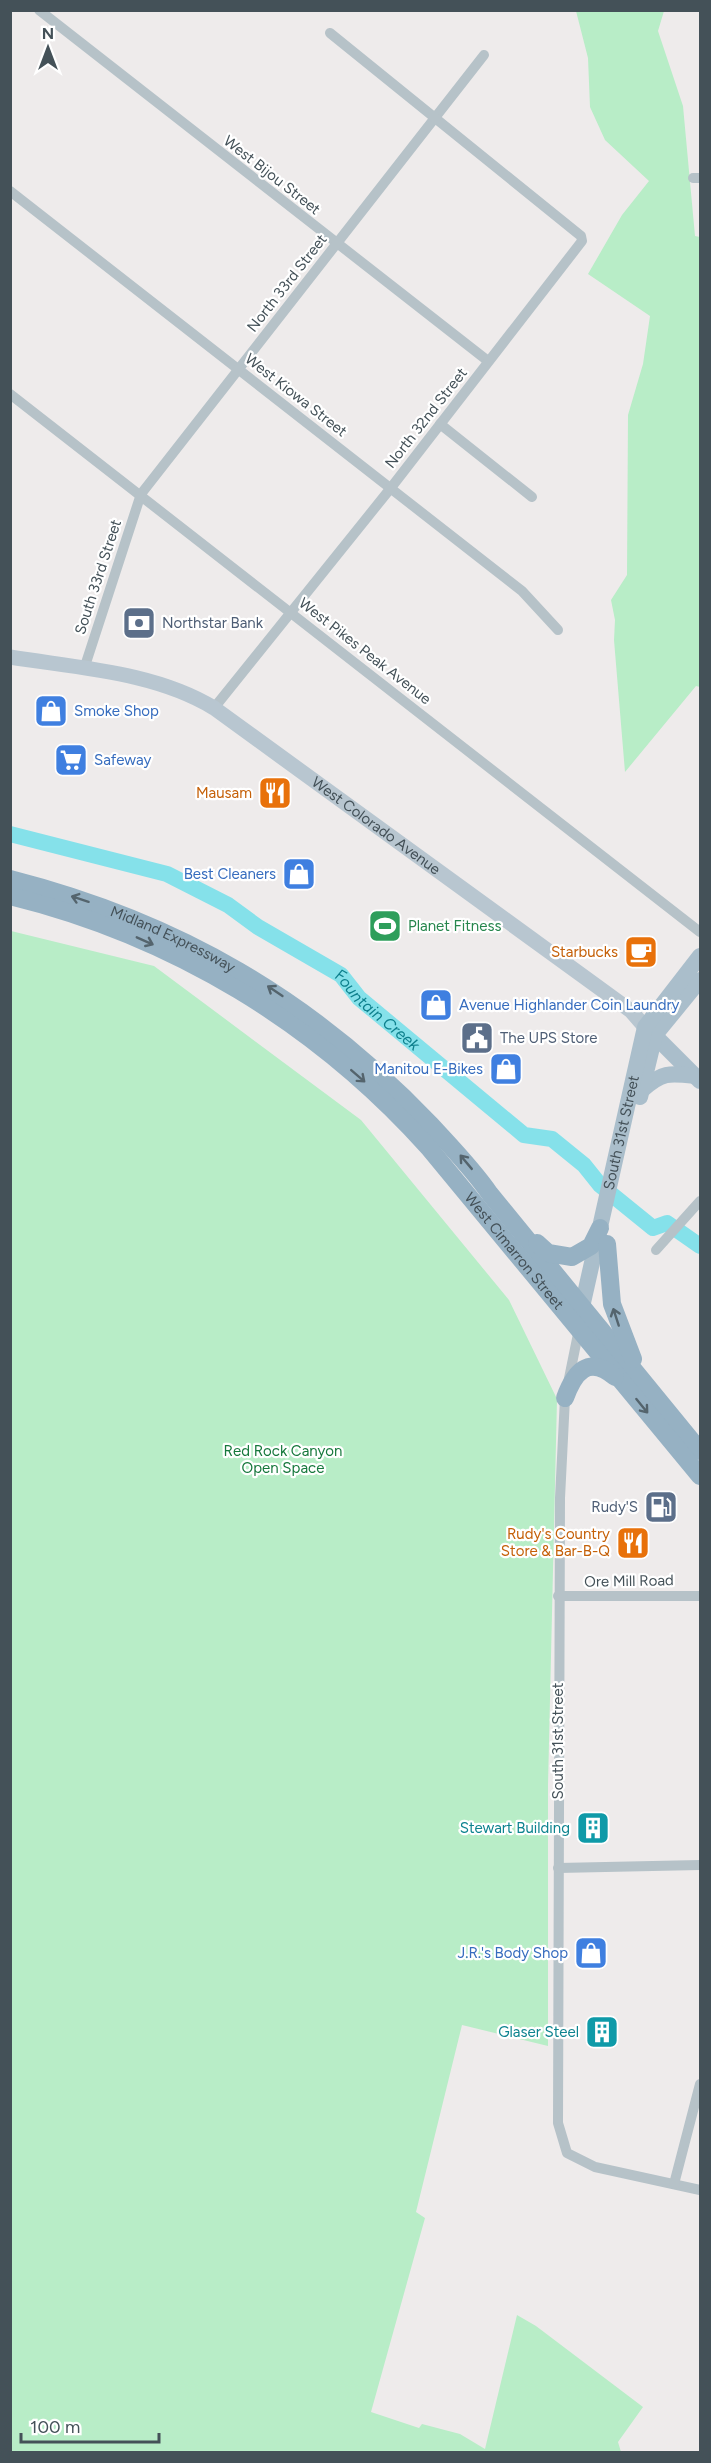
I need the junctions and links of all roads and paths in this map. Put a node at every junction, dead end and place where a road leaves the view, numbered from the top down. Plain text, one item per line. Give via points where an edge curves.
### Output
1 (39, 10) edge
2 (330, 33) dead end
3 (484, 55) dead end
4 (434, 119) junction
5 (10, 191) edge
6 (336, 245) junction
7 (488, 361) junction
8 (238, 369) junction
9 (10, 394) edge
10 (440, 424) junction
11 (390, 489) junction
12 (141, 494) junction
13 (532, 497) dead end
14 (292, 612) junction
15 (558, 630) dead end
16 (10, 657) edge
17 (84, 669) junction
18 (214, 708) junction
19 (10, 879) edge
20 (10, 896) edge
21 (700, 932) edge
22 (700, 956) edge
23 (700, 980) edge
24 (650, 1031) junction
25 (317, 1032) junction
26 (698, 1079) edge
27 (642, 1090) junction
28 (617, 1175) junction
29 (490, 1194) junction
30 (700, 1202) edge
31 (606, 1224) junction
32 (656, 1250) dead end
33 (583, 1316) junction
34 (625, 1385) junction
35 (650, 1389) junction
36 (565, 1398) junction
37 (700, 1451) edge
38 (700, 1476) edge
39 (558, 1596) junction
40 (700, 1596) edge
41 (700, 1865) edge
42 (558, 1868) junction
43 (700, 2084) edge
44 (674, 2184) junction
45 (700, 2190) edge

1 - 6 street, West Bijou Street
2 - 4 street
3 - 4 street, North 33rd Street
4 - 6 street, North 33rd Street
4 - 7 street, North 32nd Street via 581,236 582,241
5 - 8 street, West Kiowa Street
6 - 7 street, West Bijou Street
6 - 8 street, North 33rd Street
7 - 10 street, North 32nd Street
8 - 11 street, West Kiowa Street
8 - 12 street, North 33rd Street
9 - 12 street, West Pikes Peak Avenue
10 - 11 street, North 32nd Street
10 - 13 street
11 - 14 street, North 32nd Street
11 - 15 street, West Kiowa Street via 522,591
12 - 14 street, West Pikes Peak Avenue
12 - 17 street, South 33rd Street
14 - 18 street, North 32nd Street
14 - 21 street, West Pikes Peak Avenue
16 - 17 main road, West Colorado Avenue
17 - 18 main road, West Colorado Avenue via 163,684 192,694
18 - 24 main road, West Colorado Avenue via 631,1011
25 -> 19 highway, Midland Expressway via 254,978 173,935 93,903
20 -> 25 highway, Midland Expressway via 114,928 199,966
22 - 24 main road, South 31st Street
23 - 24 main road
24 - 26 main road, West Colorado Avenue
24 - 27 main road, South 31st Street
24 - 28 main road, South 31st Street
29 -> 25 highway, West Cimarron Street via 468,1162 411,1103
25 -> 33 highway, West Cimarron Street via 408,1124
26 - 27 main road via 671,1073 657,1077
27 - 28 main road, South 31st Street
28 - 31 main road, South 31st Street
29 - 31 highway via 548,1253 577,1256 591,1246
29 - 33 highway, West Cimarron Street
30 - 32 street
31 - 33 main road, South 31st Street
35 -> 31 highway via 615,1315
33 - 34 highway, West Cimarron Street
33 - 35 highway, West Cimarron Street
33 - 36 street, South 31st Street
34 - 36 highway via 602,1369 583,1369 572,1378
34 -> 38 highway, West Cimarron Street
35 - 37 highway, West Cimarron Street
36 - 39 street, South 31st Street
39 - 40 street, Ore Mill Road
39 - 42 street, South 31st Street
41 - 42 street
42 - 44 street, South 31st Street via 558,2123 567,2153 595,2167
43 - 44 street
44 - 45 street

